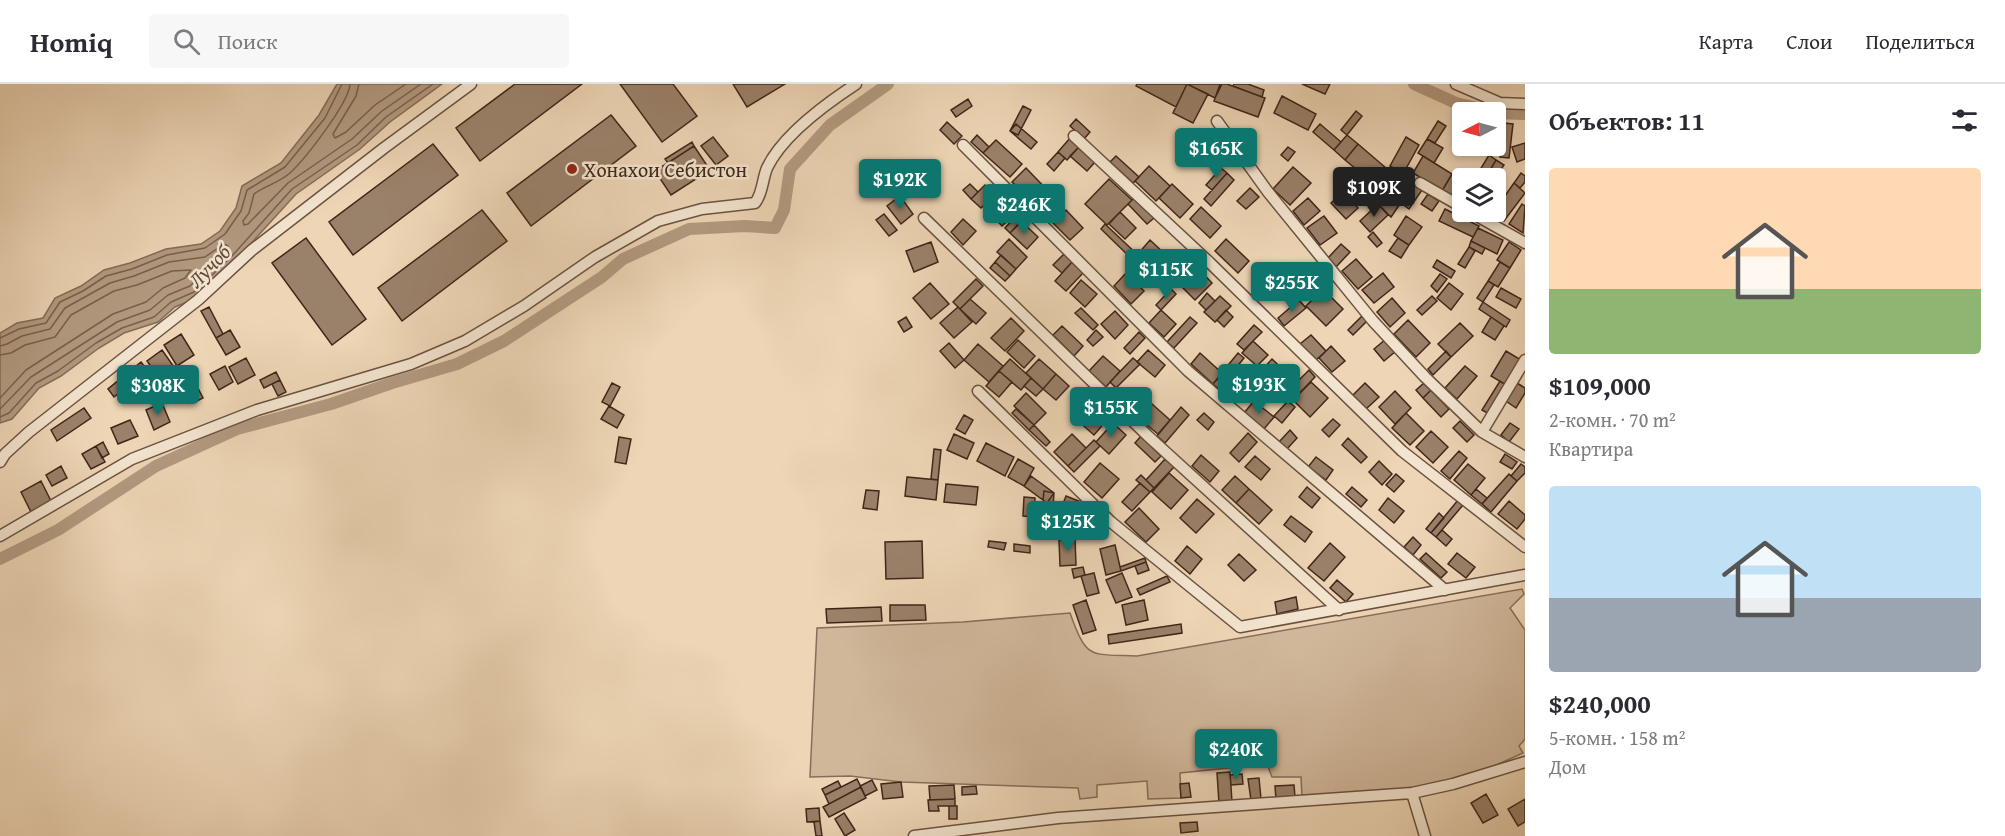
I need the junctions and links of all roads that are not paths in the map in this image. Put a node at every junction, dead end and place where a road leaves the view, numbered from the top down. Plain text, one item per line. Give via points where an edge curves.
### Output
1 (471, 84) edge
2 (856, 84) edge
3 (1456, 84) edge
4 (1525, 104) edge
5 (1217, 121) dead end
6 (1074, 136) dead end
7 (963, 145) dead end
8 (1420, 183) dead end
9 (1452, 201) edge
10 (924, 218) dead end
11 (1488, 222) edge
12 (1525, 243) edge
13 (1525, 360) edge
14 (978, 391) dead end
15 (1482, 432) junction
16 (1525, 458) edge
17 (0, 462) edge
18 (0, 536) edge
19 (1525, 547) edge
20 (1525, 575) edge
21 (1444, 590) junction
22 (1339, 610) junction
23 (1524, 764) edge
24 (1412, 793) junction
25 (914, 836) edge
26 (1425, 836) edge

1 - 17 street via 252,250 198,300 29,432
2 - 18 street via 830,101 787,141 767,168 755,203 702,209 658,221 465,342 411,363 257,410 132,459
3 - 4 street via 1500,103
5 - 15 street via 1268,192 1373,321
6 - 19 street via 1402,451
7 - 21 street via 1188,371
8 - 9 street
10 - 22 street via 1148,436
11 - 12 street
13 - 15 street
14 - 22 street via 1111,522 1240,627
15 - 16 street
20 - 21 street
21 - 22 street
23 - 24 street
24 - 25 street via 1058,818
24 - 26 street

